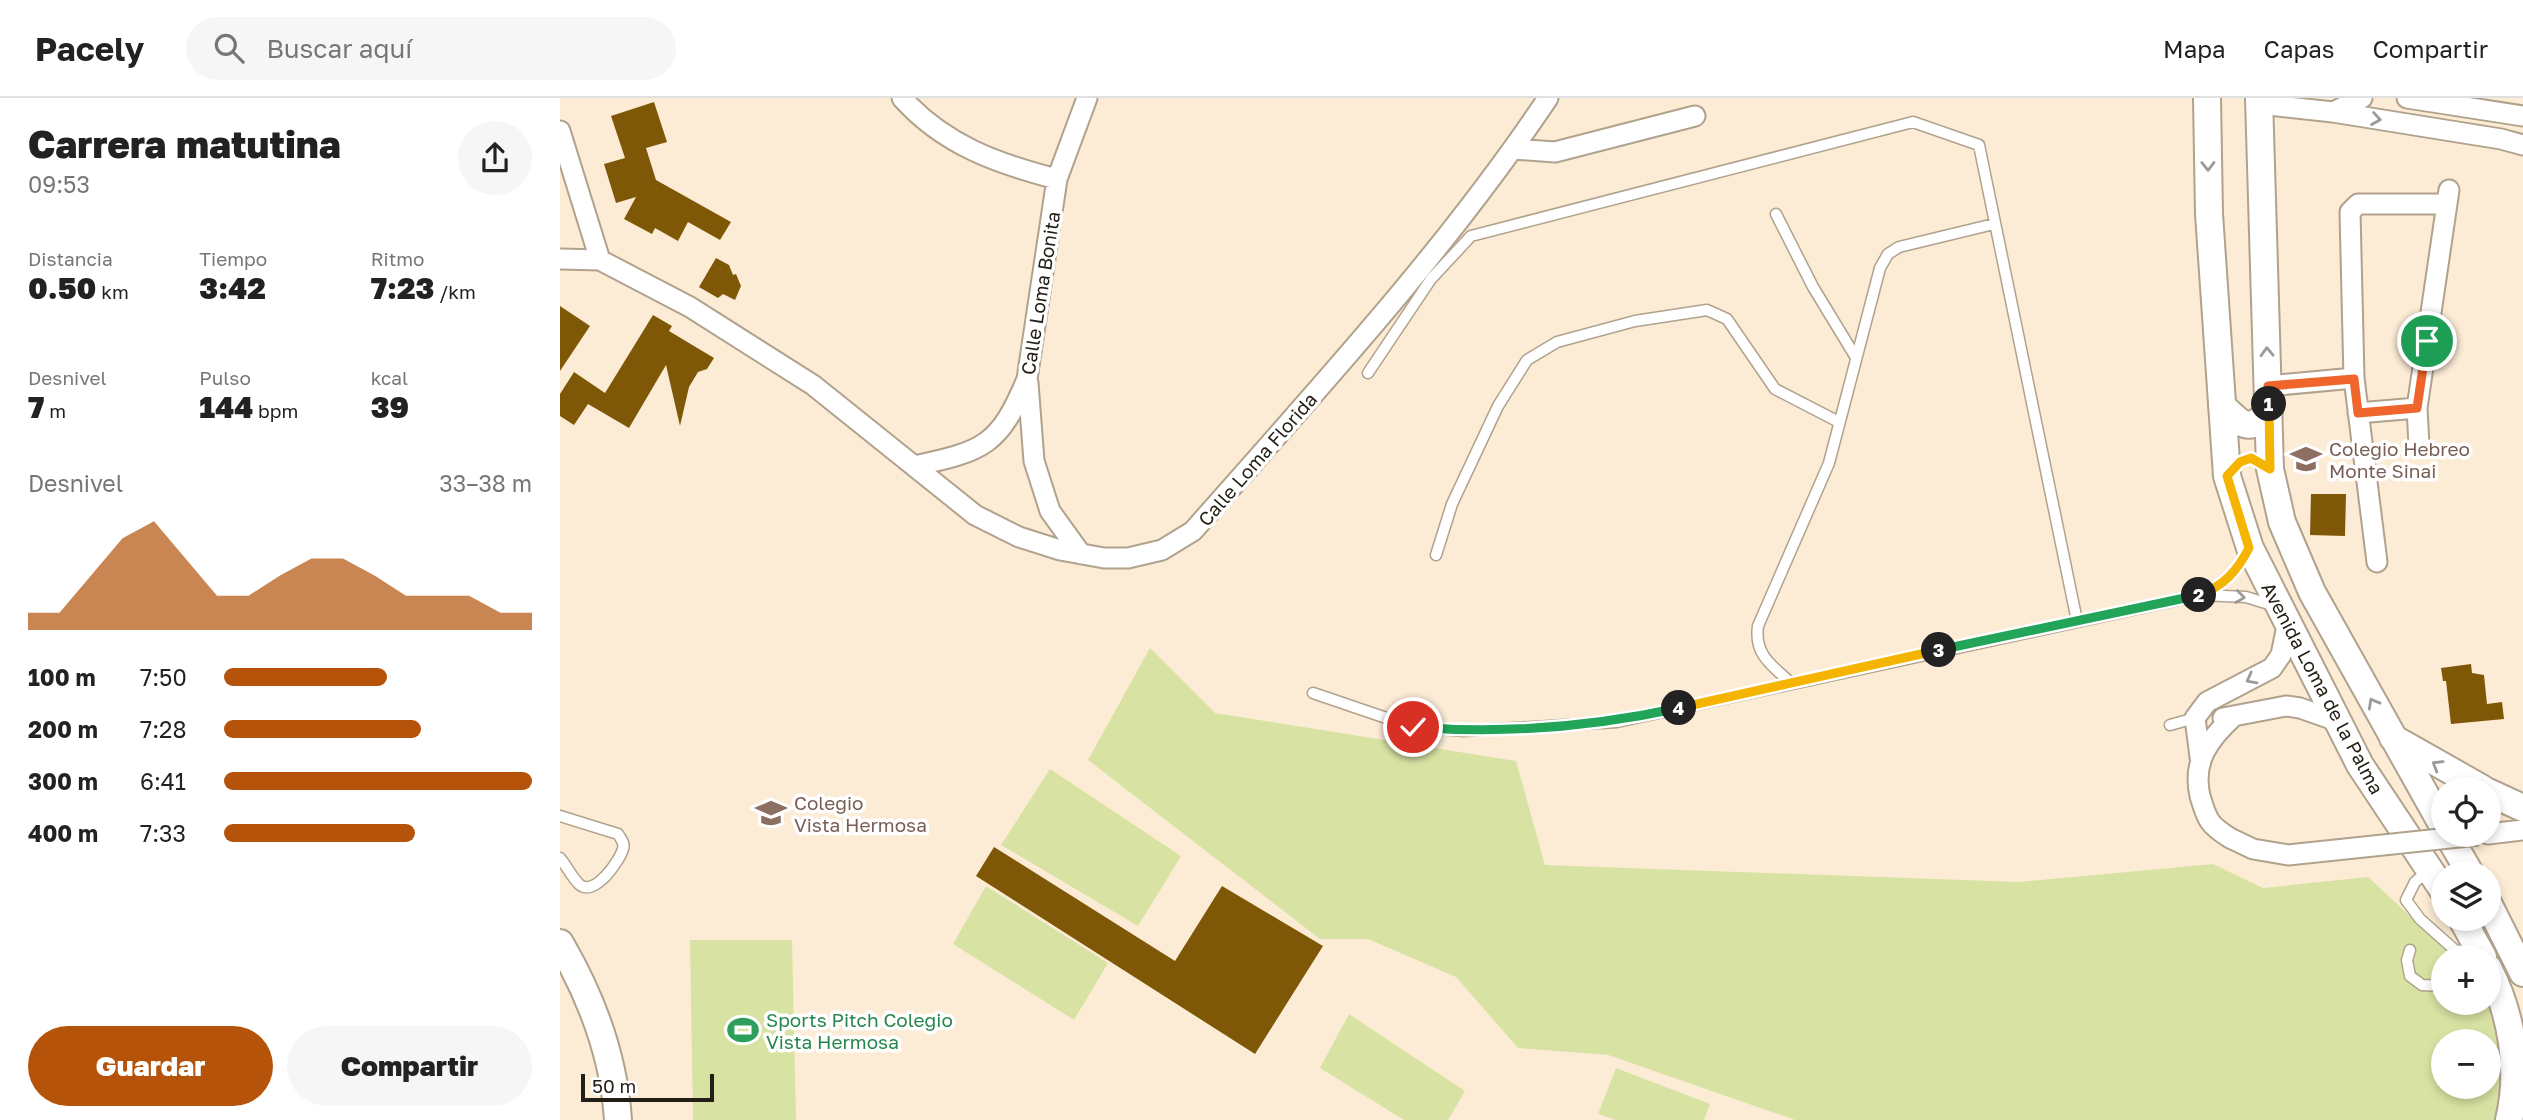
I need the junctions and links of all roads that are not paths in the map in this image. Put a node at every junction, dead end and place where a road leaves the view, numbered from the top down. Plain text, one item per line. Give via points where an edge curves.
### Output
1 (902, 98) edge
2 (1087, 98) edge
3 (1548, 98) edge
4 (2207, 98) edge
5 (2362, 98) edge
6 (2407, 98) edge
7 (2260, 101) edge
8 (2459, 106) junction
9 (2333, 113) junction
10 (1695, 116) dead end
11 (2523, 116) edge
12 (560, 131) edge
13 (2452, 131) junction
14 (2523, 145) edge
15 (1514, 149) junction
16 (1057, 180) junction
17 (1776, 214) dead end
18 (1994, 224) junction
19 (560, 259) edge
20 (600, 260) junction
21 (1855, 356) junction
22 (1368, 373) dead end
23 (1027, 379) junction
24 (2354, 379) junction
25 (2268, 398) junction
26 (2222, 406) junction
27 (2417, 408) junction
28 (2358, 413) junction
29 (1839, 422) junction
30 (2419, 445) dead end
31 (914, 466) junction
32 (2270, 469) junction
33 (2227, 476) junction
34 (2249, 548) junction
35 (1081, 554) junction
36 (1436, 555) dead end
37 (2377, 562) dead end
38 (2202, 595) junction
39 (2282, 617) junction
40 (2077, 621) junction
41 (1790, 682) junction
42 (1313, 693) dead end
43 (2234, 716) junction
44 (2194, 718) junction
45 (2337, 721) junction
46 (2171, 725) dead end
47 (2393, 738) junction
48 (2200, 757) junction
49 (2462, 777) edge
50 (2501, 798) edge
51 (2431, 805) edge
52 (2523, 807) edge
53 (560, 816) edge
54 (2431, 840) edge
55 (560, 858) edge
56 (2431, 872) edge
57 (2431, 880) edge
58 (2501, 924) edge
59 (2431, 929) edge
60 (2433, 931) edge
61 (2448, 945) edge
62 (2410, 950) dead end
63 (564, 957) edge
64 (2521, 957) edge
65 (2431, 985) edge
66 (2501, 999) edge
67 (618, 1120) edge
68 (2510, 1120) edge

1 - 16 street via 921,120 961,146 1005,166
2 - 16 street, Calle Loma Bonita
3 - 15 street, Calle Loma Florida
4 -> 26 main road, Avenida Loma de la Palma via 2209,214
5 - 9 street
6 - 8 street
7 - 9 street
25 -> 7 main road, Avenida Loma de la Palma
8 - 11 street
8 - 13 street
9 -> 13 street
10 - 15 street via 1555,152
12 - 20 street
13 - 14 street
15 - 35 street, Calle Loma Florida via 1359,341 1193,531 1162,550 1128,558
16 - 23 street, Calle Loma Bonita
17 - 21 lane
18 - 21 lane via 1899,247 1888,254
18 - 22 lane via 1979,145 1913,122 1471,236 1432,279
18 - 40 lane
19 - 20 street, Calle Loma Florida
20 - 31 street, Calle Loma Florida via 690,307 813,386
21 - 29 lane
23 - 31 street, Calle Loma Bonita via 1001,431 983,446
23 - 35 street via 1034,461 1050,511
24 - 25 street
24 - 27 street via 2350,212 2357,204 2448,197
24 - 28 street
25 - 26 main road via 2258,423 2250,426
25 - 32 main road, Avenida Loma de la Palma
26 - 33 main road, Avenida Loma de la Palma
27 - 28 street
27 - 30 street
28 - 37 street
29 - 36 lane via 1775,389 1727,318 1707,310 1635,321 1557,342 1527,360 1498,406 1462,479
29 - 41 lane via 1829,463 1758,626 1758,648
31 - 35 street, Calle Loma Florida via 975,515 1019,537
32 - 33 main road via 2251,458
47 -> 32 main road, Avenida Loma de la Palma via 2312,592 2282,522
33 - 34 main road, Avenida Loma de la Palma
34 - 38 lane via 2237,570
34 - 39 main road, Avenida Loma de la Palma
38 -> 39 lane via 2246,597
38 - 40 lane
39 -> 44 street via 2281,655 2272,668 2207,702
39 - 45 main road, Avenida Loma de la Palma
40 - 41 lane
41 - 42 lane via 1617,722 1464,731 1413,727
43 - 44 street
43 - 45 street via 2286,706
43 - 48 street via 2215,733
44 - 46 lane
44 - 48 street
45 - 56 main road, Avenida Loma de la Palma via 2360,765
49 -> 47 main road
47 - 51 main road, Avenida Loma de la Palma
48 - 54 street, bridge via 2196,779 2212,827 2253,849 2288,855
50 - 52 main road
53 - 55 lane via 618,834 623,850 599,885 590,888 580,885
57 - 59 lane via 2414,882 2406,900
58 - 64 main road
60 - 61 lane
62 - 65 lane via 2410,976
63 - 67 main road via 595,1010
66 - 68 main road via 2513,1048

